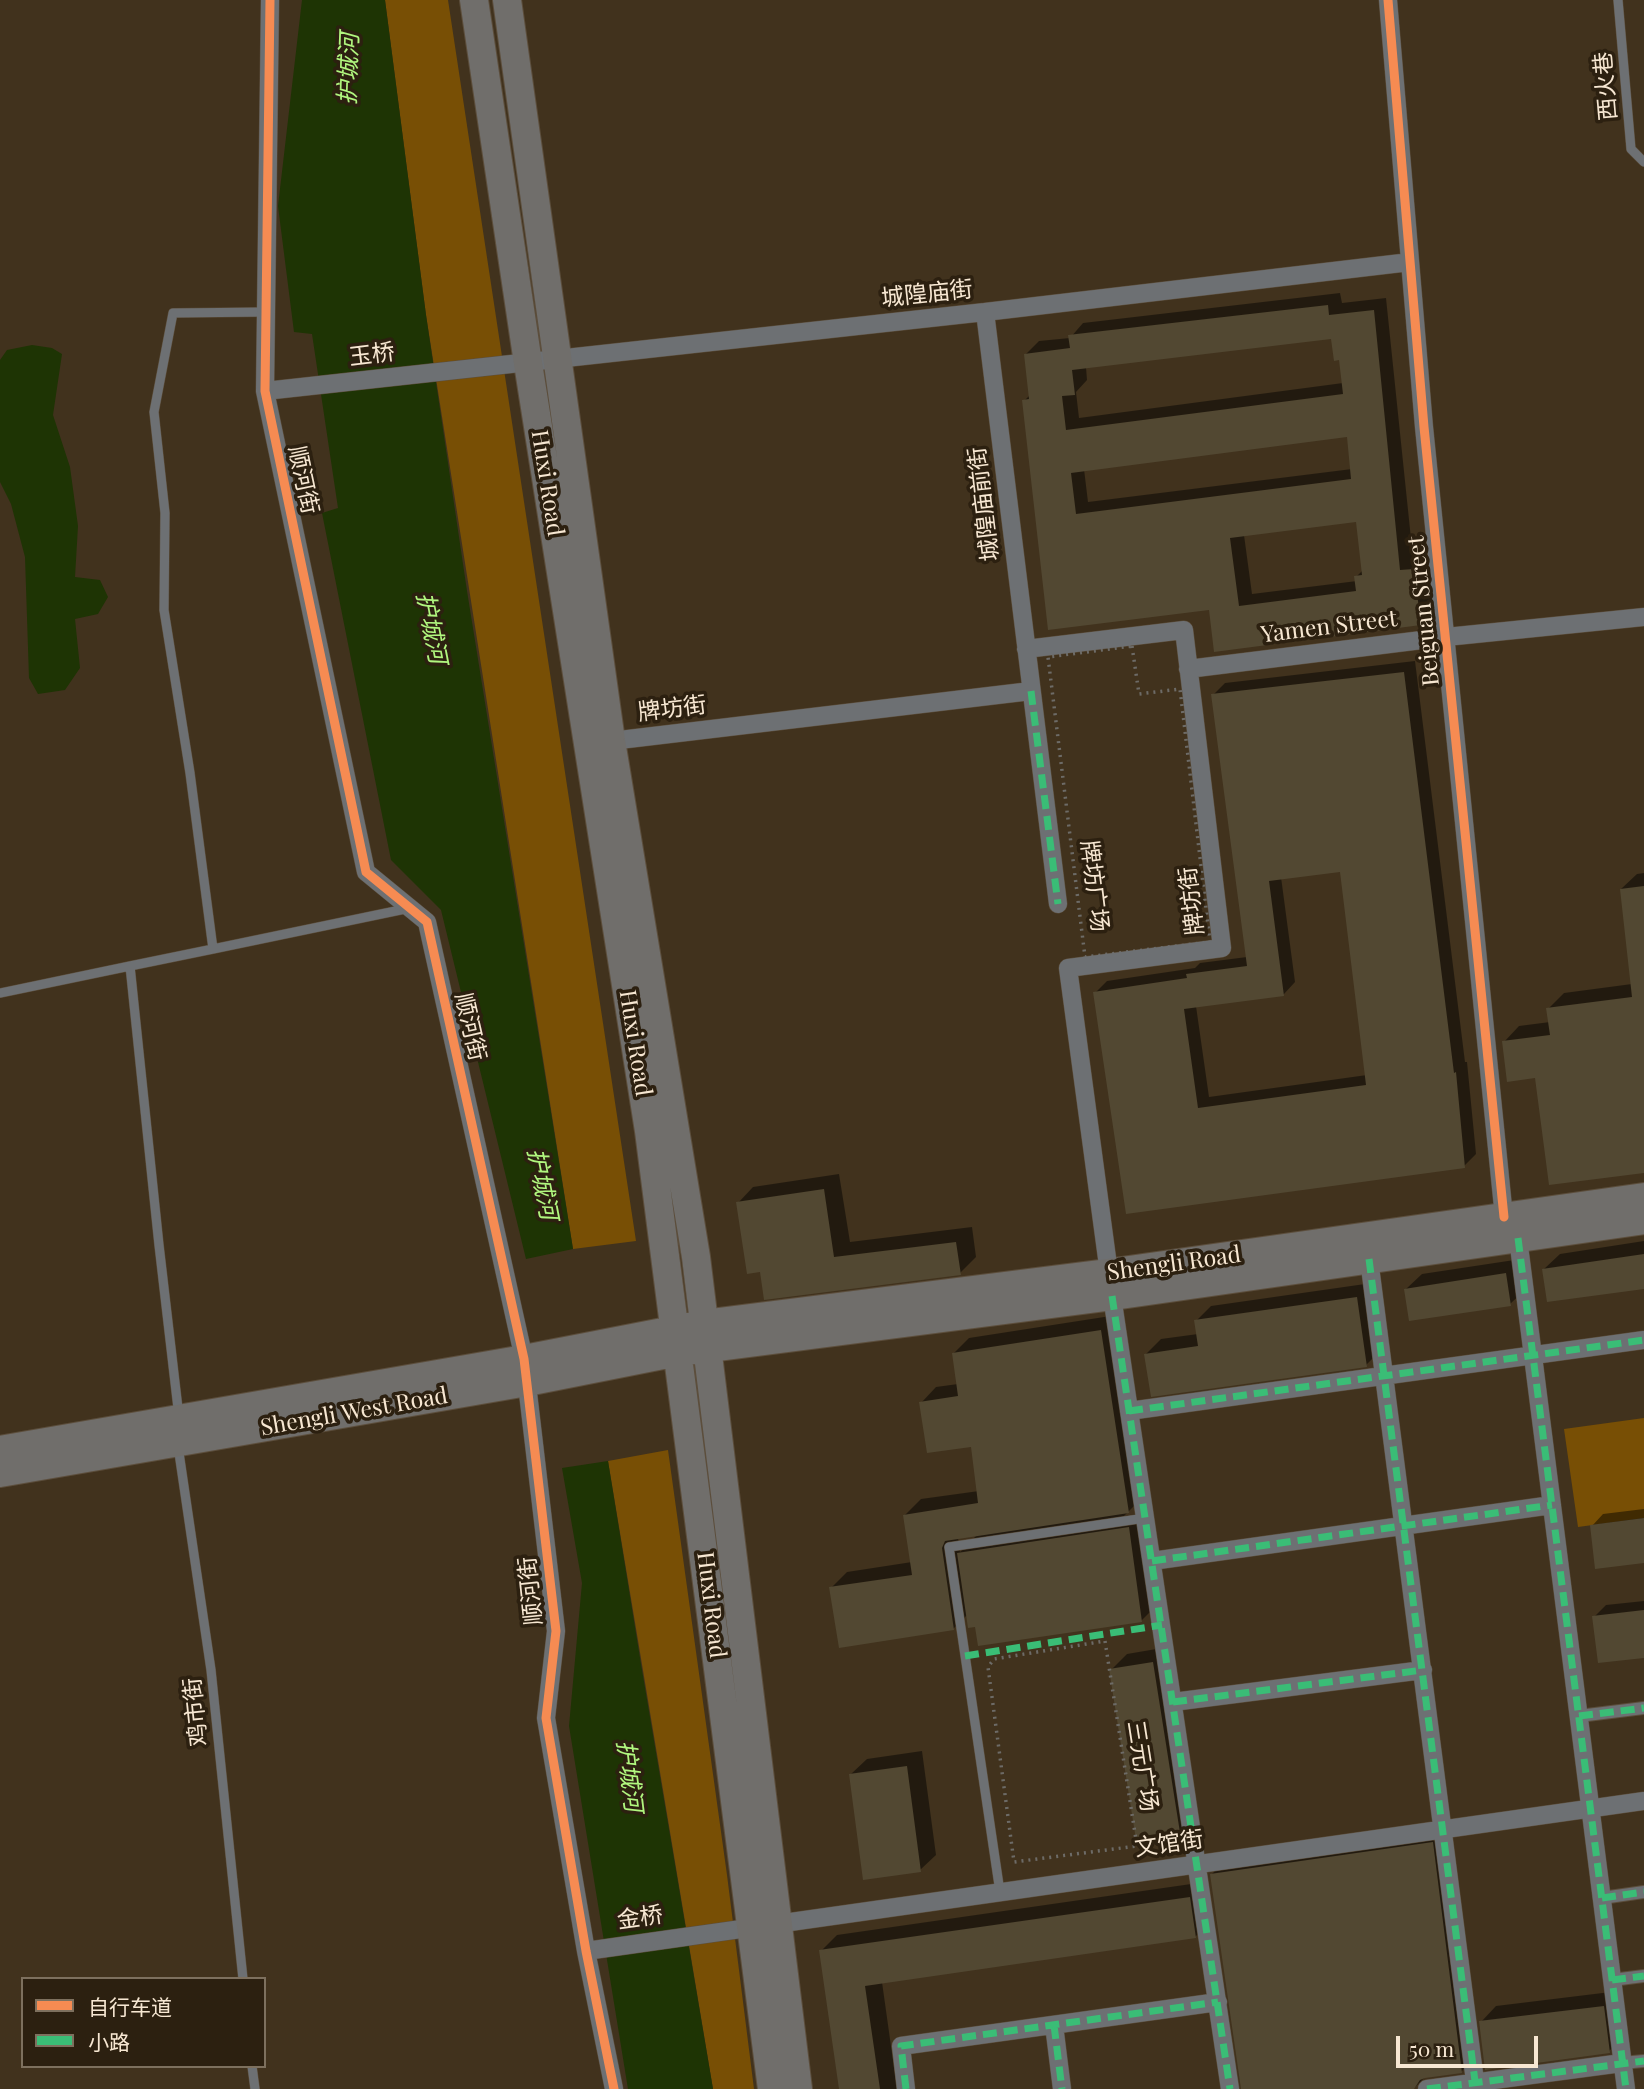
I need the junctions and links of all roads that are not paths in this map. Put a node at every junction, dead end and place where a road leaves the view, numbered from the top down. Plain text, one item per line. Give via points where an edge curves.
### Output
1 (270, 0) edge
2 (474, 0) edge
3 (507, 0) edge
4 (1388, 0) edge
5 (1618, 0) edge
6 (1644, 162) edge
7 (1410, 262) junction
8 (266, 312) junction
9 (985, 312) junction
10 (559, 359) junction
11 (528, 363) junction
12 (450, 371) joint
13 (265, 391) junction
14 (1644, 617) edge
15 (1446, 636) junction
16 (1026, 649) junction
17 (1188, 669) junction
18 (1031, 691) junction
19 (611, 741) junction
20 (1058, 904) dead end
21 (410, 908) junction
22 (213, 949) junction
23 (130, 965) junction
24 (0, 993) edge
25 (1644, 1197) edge
26 (1644, 1220) edge
27 (1511, 1227) junction
28 (1369, 1259) junction
29 (1111, 1284) junction
30 (705, 1336) junction
31 (1644, 1340) edge
32 (677, 1342) junction
33 (1533, 1354) junction
34 (526, 1371) junction
35 (1384, 1375) junction
36 (1129, 1411) junction
37 (179, 1431) junction
38 (0, 1450) edge
39 (0, 1473) edge
40 (1552, 1505) junction
41 (1145, 1518) junction
42 (1404, 1526) junction
43 (1152, 1560) junction
44 (1423, 1670) junction
45 (1173, 1702) junction
46 (1644, 1707) edge
47 (1579, 1716) junction
48 (1644, 1801) edge
49 (1591, 1809) junction
50 (1444, 1830) junction
51 (1198, 1864) junction
52 (1000, 1892) junction
53 (1644, 1892) edge
54 (1602, 1898) junction
55 (764, 1925) junction
56 (701, 1934) joint
57 (586, 1951) junction
58 (1644, 1976) edge
59 (243, 1977) edge
60 (1612, 1980) junction
61 (1218, 2002) junction
62 (1054, 2025) junction
63 (1644, 2060) edge
64 (1622, 2063) junction
65 (252, 2068) edge
66 (1476, 2086) edge
67 (255, 2089) edge
68 (614, 2089) edge
69 (772, 2089) edge
70 (798, 2089) edge
71 (906, 2089) edge
72 (1062, 2089) edge
73 (1230, 2089) edge
74 (1427, 2089) edge
75 (1626, 2089) edge

1 - 8 street, 顺河街
2 - 11 main road, Huxi Road
3 - 10 main road, Huxi Road
4 - 7 street, Beiguan Street
5 - 6 lane, 西火巷 via 1631,149
7 - 9 street, 城隍庙街
7 - 15 street, Beiguan Street
8 - 13 street, 顺河街
8 - 22 lane via 173,313 154,412 165,513 164,610
9 - 10 street, 城隍庙街
9 - 16 street, 城隍庙前街
10 - 11 street, 城隍庙街
10 - 19 main road, Huxi Road
11 - 12 street, 城隍庙街
11 - 32 main road, Huxi Road via 649,1131
12 - 13 street, 玉桥
13 - 21 street, 顺河街 via 366,872
14 - 15 street, Yamen Street
15 - 17 street, Yamen Street
15 - 27 street, Beiguan Street
16 - 17 street, 牌坊街 via 1184,630
16 - 18 street, 城隍庙前街
17 - 29 street, 牌坊街 via 1222,948 1068,968
18 - 19 street, 牌坊街
18 - 20 street, 城隍庙前街
19 - 30 main road, Huxi Road
21 - 22 lane
21 - 34 street, 顺河街 via 427,922
22 - 23 lane
23 - 24 lane
23 - 37 lane, 鸡市街
25 - 27 main road, Shengli Road
26 - 27 main road, Shengli Road
27 - 28 main road, Shengli Road
27 - 29 main road, Shengli Road
27 - 33 street, Beiguan Street
28 - 29 main road, Shengli Road
28 - 35 street
29 - 30 main road, Shengli Road
29 - 36 street
30 - 32 main road, Shengli West Road
30 - 55 main road, Huxi Road
31 - 33 street
32 - 34 main road, Shengli West Road
32 - 55 main road, Huxi Road
33 - 35 street
33 - 40 street, Beiguan Street
34 - 37 main road, Shengli West Road
34 - 57 street, 顺河街 via 556,1632 547,1718
35 - 36 street
35 - 42 street
36 - 41 street
37 - 38 main road, Shengli West Road
37 - 39 main road, Shengli West Road
37 - 59 lane, 鸡市街 via 211,1670
40 - 42 street
40 - 47 street, Beiguan Street
41 - 43 street
41 - 52 lane via 949,1547
42 - 43 street
42 - 44 street
43 - 45 street
44 - 45 street
44 - 50 street
45 - 51 street
46 - 47 street
47 - 49 street, Beiguan Street
48 - 49 street, 文馆街
49 - 50 street, 文馆街
49 - 54 street, Beiguan Street
50 - 51 street, 文馆街
50 - 66 street
51 - 52 street, 文馆街
51 - 61 street
52 - 55 street, 文馆街
53 - 54 street
54 - 60 street, Beiguan Street
55 - 56 street, 文馆街
55 - 69 main road, Huxi Road
55 - 70 main road, Huxi Road
56 - 57 street, 金桥
57 - 68 street, 顺河街
58 - 60 street
60 - 64 street, Beiguan Street
61 - 62 street
61 - 73 street
62 - 71 street via 901,2046
62 - 72 street
63 - 64 street
64 - 66 street
64 - 75 street, Beiguan Street
65 - 67 lane
66 - 74 street

